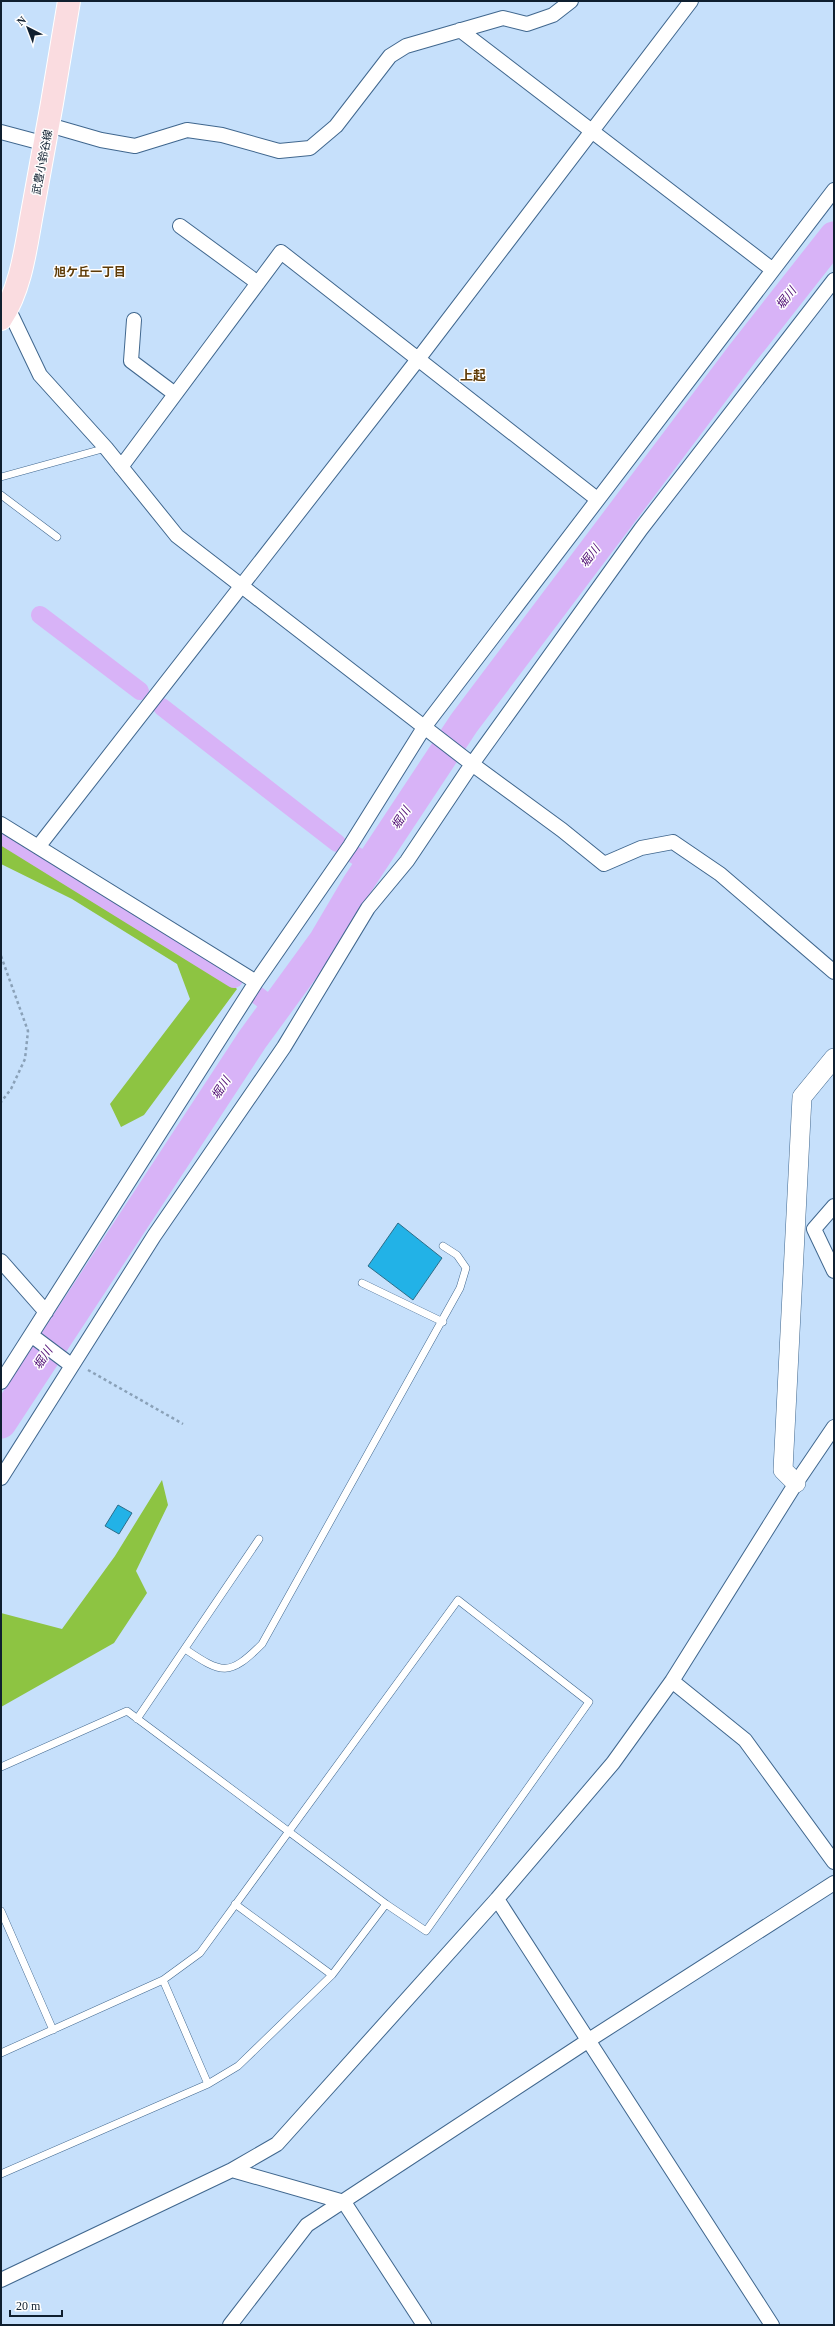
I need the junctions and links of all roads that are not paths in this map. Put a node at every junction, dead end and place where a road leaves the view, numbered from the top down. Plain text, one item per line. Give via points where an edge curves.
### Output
1 (69, 1) edge
2 (571, 1) edge
3 (691, 1) edge
4 (460, 30) junction
5 (593, 131) junction
6 (1, 132) edge
7 (47, 134) junction
8 (834, 190) edge
9 (180, 226) dead end
10 (773, 270) junction
11 (834, 280) edge
12 (258, 283) junction
13 (5, 313) edge
14 (134, 320) dead end
15 (419, 358) junction
16 (175, 394) junction
17 (106, 448) junction
18 (121, 467) junction
19 (1, 477) edge
20 (1, 495) edge
21 (598, 499) junction
22 (57, 537) dead end
23 (241, 586) junction
24 (425, 726) junction
25 (472, 764) junction
26 (1, 824) edge
27 (38, 847) junction
28 (834, 972) edge
29 (256, 982) junction
30 (834, 1058) edge
31 (834, 1206) edge
32 (443, 1246) dead end
33 (1, 1261) edge
34 (834, 1271) edge
35 (362, 1283) dead end
36 (46, 1312) junction
37 (443, 1322) junction
38 (31, 1335) junction
39 (71, 1364) junction
40 (1, 1382) edge
41 (834, 1427) edge
42 (1, 1478) edge
43 (796, 1483) junction
44 (259, 1539) dead end
45 (185, 1650) junction
46 (672, 1681) junction
47 (138, 1719) junction
48 (1, 1767) edge
49 (287, 1832) junction
50 (834, 1862) edge
51 (834, 1883) edge
52 (497, 1899) junction
53 (235, 1904) junction
54 (386, 1904) junction
55 (1, 1911) edge
56 (332, 1975) junction
57 (163, 1980) junction
58 (53, 2030) junction
59 (590, 2040) junction
60 (1, 2053) edge
61 (208, 2084) junction
62 (232, 2170) junction
63 (1, 2174) edge
64 (344, 2202) junction
65 (1, 2280) edge
66 (230, 2325) edge
67 (424, 2325) edge
68 (772, 2325) edge

1 - 7 main road, 武豊小鈴谷線
2 - 4 street via 553,15 527,24 503,18
3 - 5 street
4 - 5 street
4 - 7 street via 406,46 390,56 336,126 310,148 279,151 222,135 187,130 135,146
5 - 10 street
5 - 15 street
6 - 7 street
7 - 13 main road, 武豊小鈴谷線 via 20,271
8 - 10 street
9 - 12 street
10 - 21 street
11 - 25 street via 641,529
12 - 15 street via 281,252
12 - 16 street
13 - 17 street via 40,375
14 - 16 street via 131,362
15 - 21 street
15 - 23 street
16 - 18 street
17 - 18 street
17 - 19 lane
18 - 23 street via 177,536
20 - 22 lane
21 - 24 street
23 - 24 street
23 - 27 street
24 - 25 street
24 - 29 street via 350,846
25 - 28 street via 604,864 641,848 673,842 720,874
25 - 39 street via 407,861 368,908 284,1047
26 - 27 street
27 - 29 street
29 - 36 street
30 - 43 street via 802,1097 783,1470
31 - 34 street via 814,1229
32 - 37 lane via 457,1255 466,1268 460,1288
33 - 36 street
35 - 37 lane
36 - 38 street
37 - 45 lane via 262,1644 244,1662 227,1669 212,1667
38 - 39 street
38 - 40 street
39 - 42 street
41 - 43 street
43 - 46 street
44 - 45 lane
45 - 47 lane
46 - 50 street via 745,1740
46 - 52 street via 612,1763
47 - 48 lane via 127,1711
47 - 49 lane
49 - 53 lane
49 - 54 lane
49 - 54 lane via 458,1600 589,1702 426,1931
51 - 59 street
52 - 59 street
52 - 62 street via 277,2144
53 - 56 lane
53 - 57 lane via 200,1953
54 - 56 lane
55 - 58 lane
56 - 61 lane via 238,2066
57 - 58 lane
57 - 61 lane
58 - 60 lane
59 - 64 street
59 - 68 street
61 - 63 lane
62 - 64 street
62 - 65 street
64 - 66 street via 307,2225
64 - 67 street

